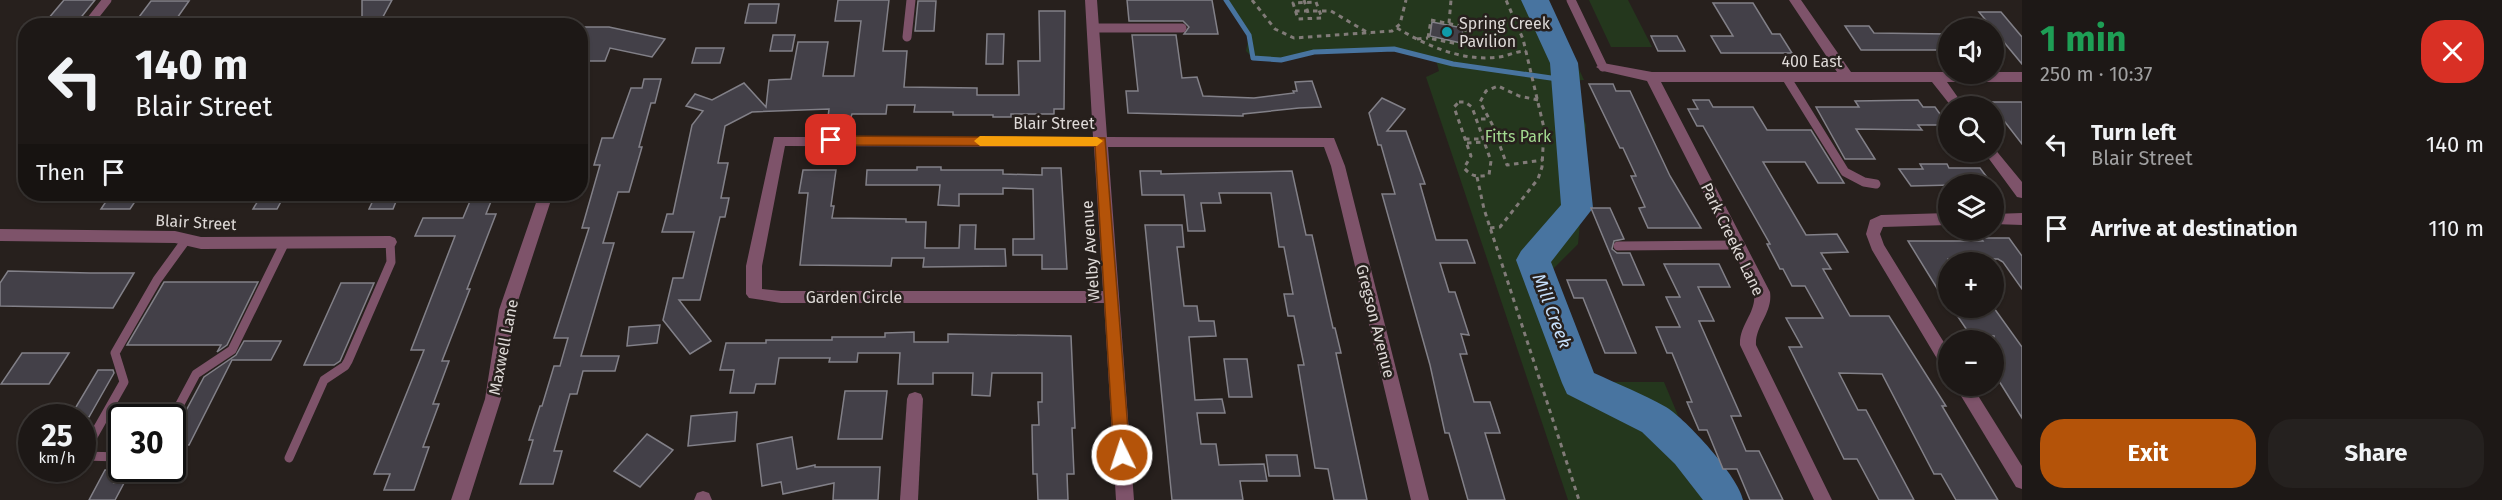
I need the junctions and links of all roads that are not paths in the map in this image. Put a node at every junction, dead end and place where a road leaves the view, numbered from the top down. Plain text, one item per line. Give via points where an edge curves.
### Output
1 (107, 0) edge
2 (911, 0) edge
3 (1091, 0) edge
4 (1571, 0) edge
5 (1796, 0) edge
6 (93, 18) edge
7 (1093, 28) junction
8 (1182, 28) dead end
9 (907, 37) dead end
10 (1603, 67) joint
11 (1652, 76) junction
12 (1786, 77) junction
13 (1847, 77) junction
14 (1936, 77) junction
15 (2022, 77) edge
16 (1950, 96) edge
17 (779, 141) joint
18 (1101, 141) junction
19 (1329, 142) joint
20 (1999, 162) edge
21 (1876, 184) dead end
22 (2022, 193) edge
23 (544, 201) edge
24 (1938, 219) edge
25 (2004, 219) edge
26 (2022, 219) edge
27 (0, 235) edge
28 (186, 240) junction
29 (285, 242) junction
30 (390, 242) joint
31 (1738, 245) junction
32 (1618, 246) dead end
33 (1111, 297) junction
34 (1938, 346) edge
35 (1969, 396) edge
36 (915, 399) dead end
37 (180, 404) edge
38 (96, 431) edge
39 (288, 458) dead end
40 (2022, 481) edge
41 (460, 500) edge
42 (909, 500) edge
43 (1125, 500) edge
44 (1420, 500) edge
45 (1823, 500) edge

1 - 6 lane
2 - 9 lane
3 - 7 street, Welby Avenue
4 - 10 lane
5 - 13 street
7 - 8 lane
7 - 18 street, Welby Avenue
10 - 11 street, 400 East
11 - 12 street, 400 East
11 - 31 street, Park Creeke Lane
12 - 13 street, 400 East
12 - 21 lane via 1845,172
13 - 14 street, 400 East
14 - 15 street, 400 East
14 - 16 street
17 - 18 street, Blair Street
17 - 33 street, Garden Circle via 754,266 754,294
18 - 19 street, Blair Street
18 - 33 street, Welby Avenue
19 - 44 street, Gregson Avenue
20 - 22 street
23 - 41 street, Maxwell Lane via 507,310 493,399
24 - 34 street via 1881,221 1875,224 1872,234
25 - 26 street
27 - 28 street, Blair Street
28 - 29 street, Blair Street
28 - 38 lane via 157,280 115,353 124,382
29 - 30 street, Blair Street
29 - 37 lane via 232,350 196,374
30 - 39 lane via 391,262 348,361 324,380
31 - 32 lane
31 - 45 street, Park Creeke Lane via 1764,300 1760,315 1748,332 1748,345
33 - 43 street, Welby Avenue
35 - 40 street
36 - 42 street

